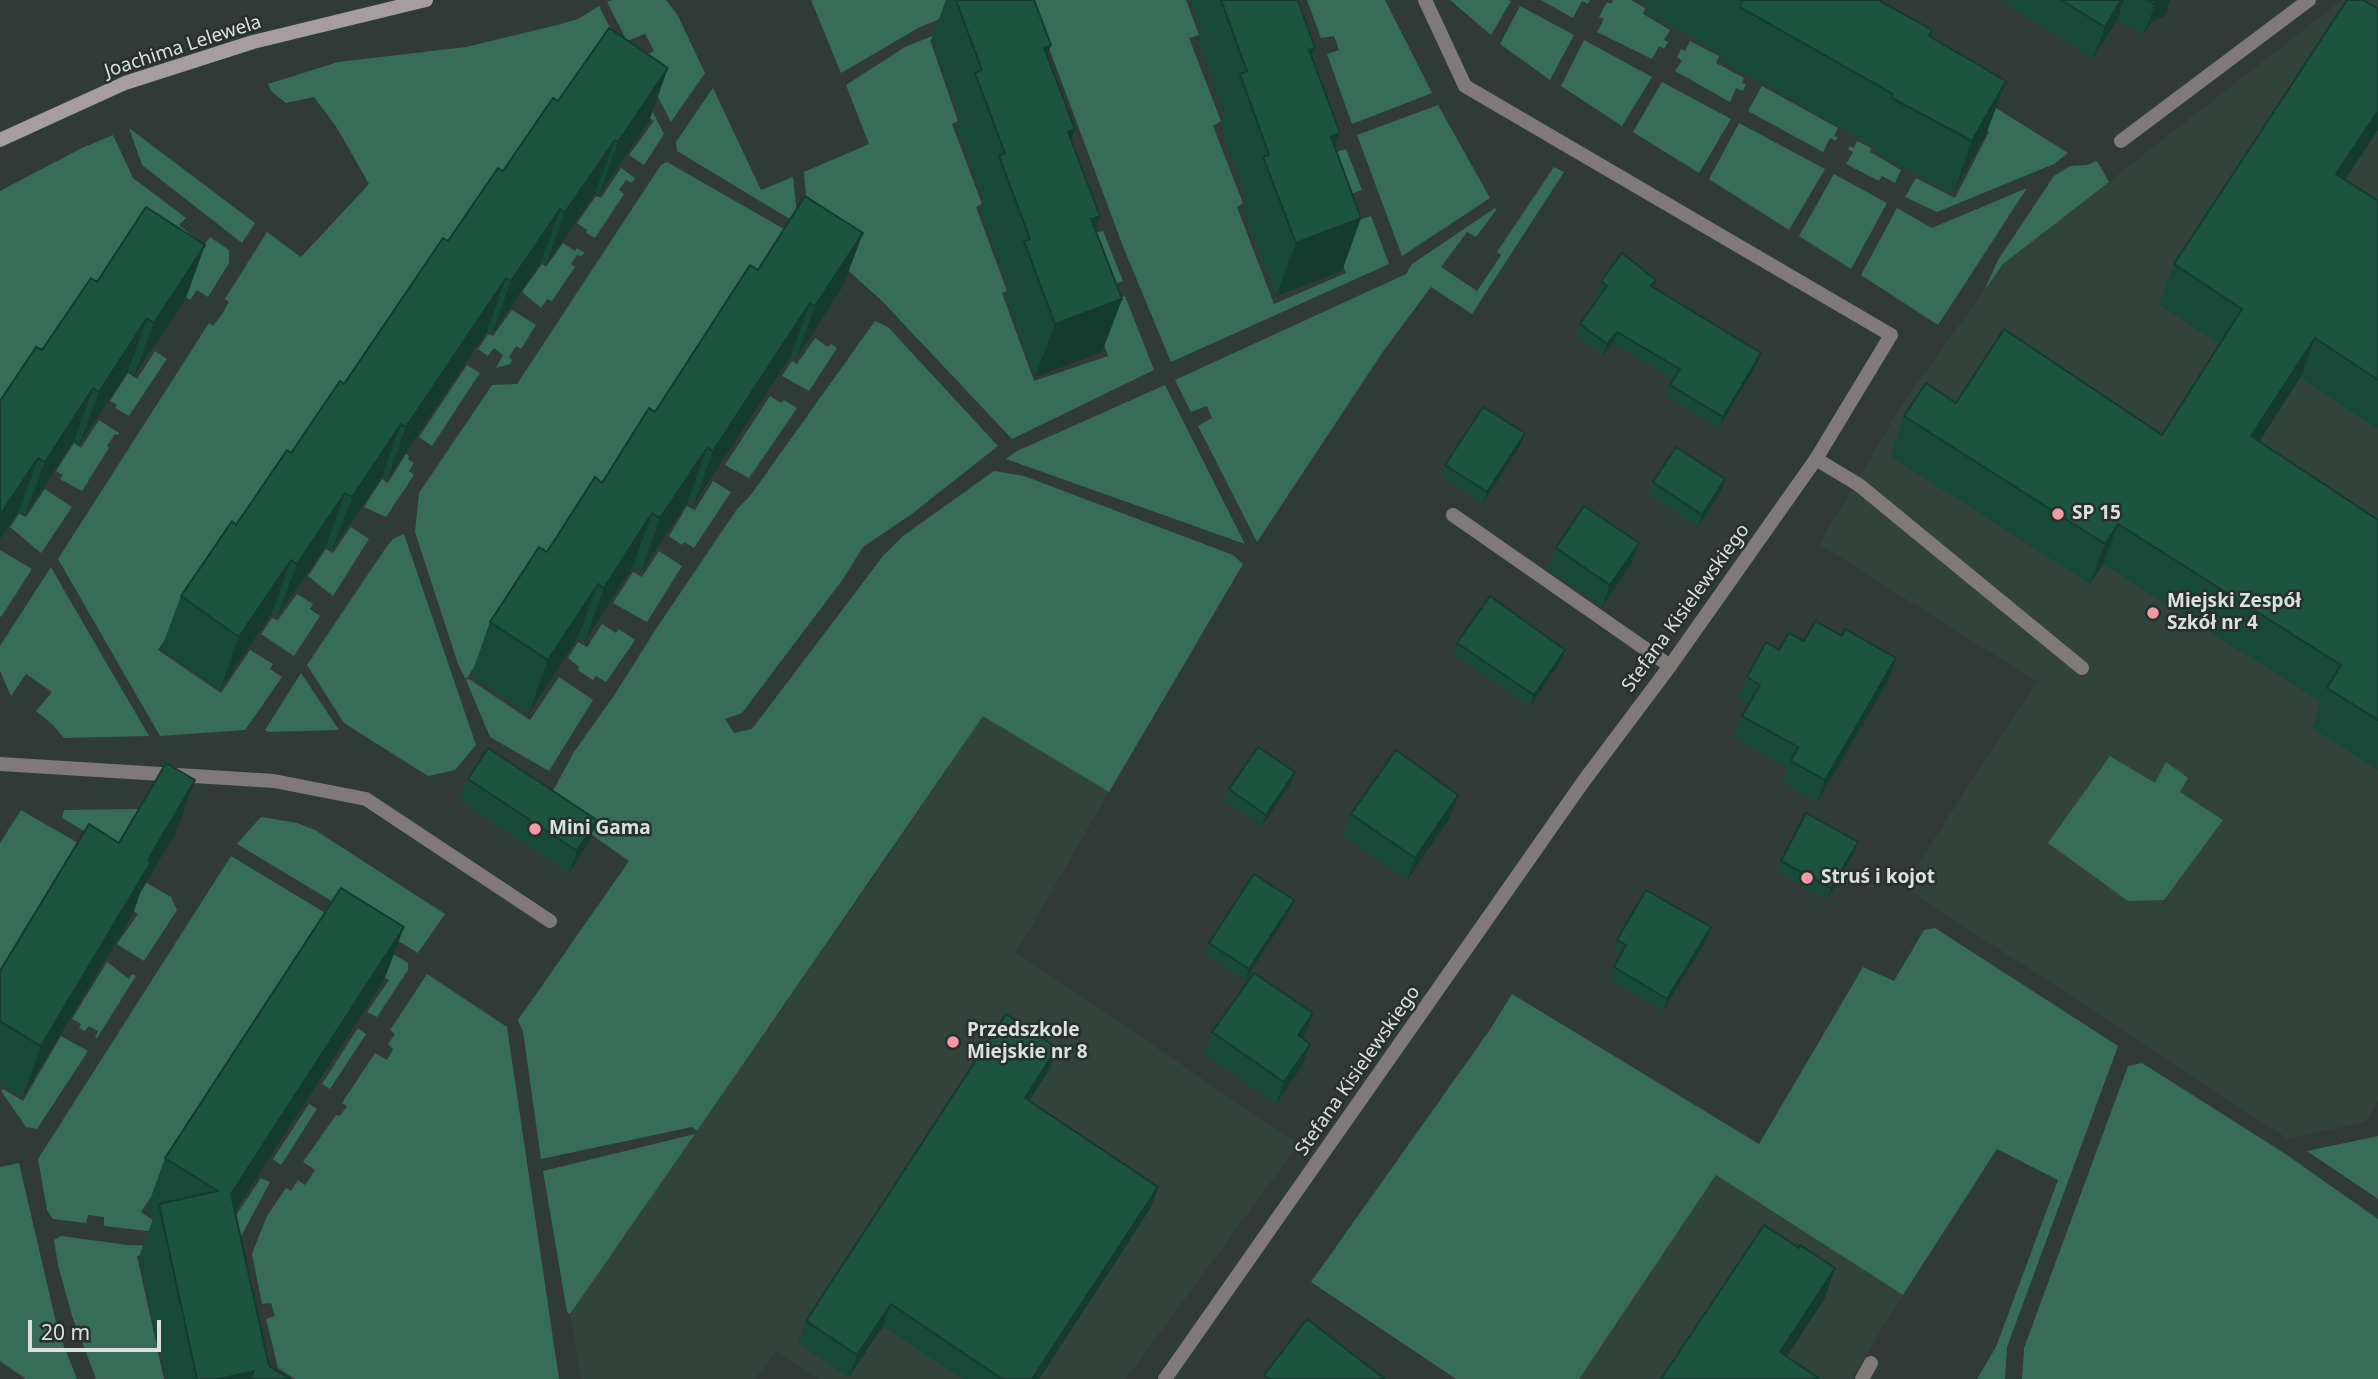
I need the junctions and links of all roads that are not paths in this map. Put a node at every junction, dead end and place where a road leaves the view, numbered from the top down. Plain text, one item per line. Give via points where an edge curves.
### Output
1 (426, 0) edge
2 (1425, 0) edge
3 (2309, 0) edge
4 (0, 140) edge
5 (2120, 141) dead end
6 (1816, 459) junction
7 (1452, 514) dead end
8 (1670, 666) junction
9 (2082, 668) dead end
10 (0, 764) edge
11 (550, 921) dead end
12 (1871, 1363) dead end
13 (1165, 1379) edge
14 (1862, 1379) edge

1 - 4 street, Joachima Lelewela via 253,42 125,83
2 - 6 street, Stefana Kisielewskiego via 1465,86 1891,335
3 - 5 street
6 - 8 street, Stefana Kisielewskiego
6 - 9 street via 1859,485
7 - 8 street
8 - 13 street, Stefana Kisielewskiego via 1583,782
10 - 11 street via 274,781 366,799
12 - 14 street

